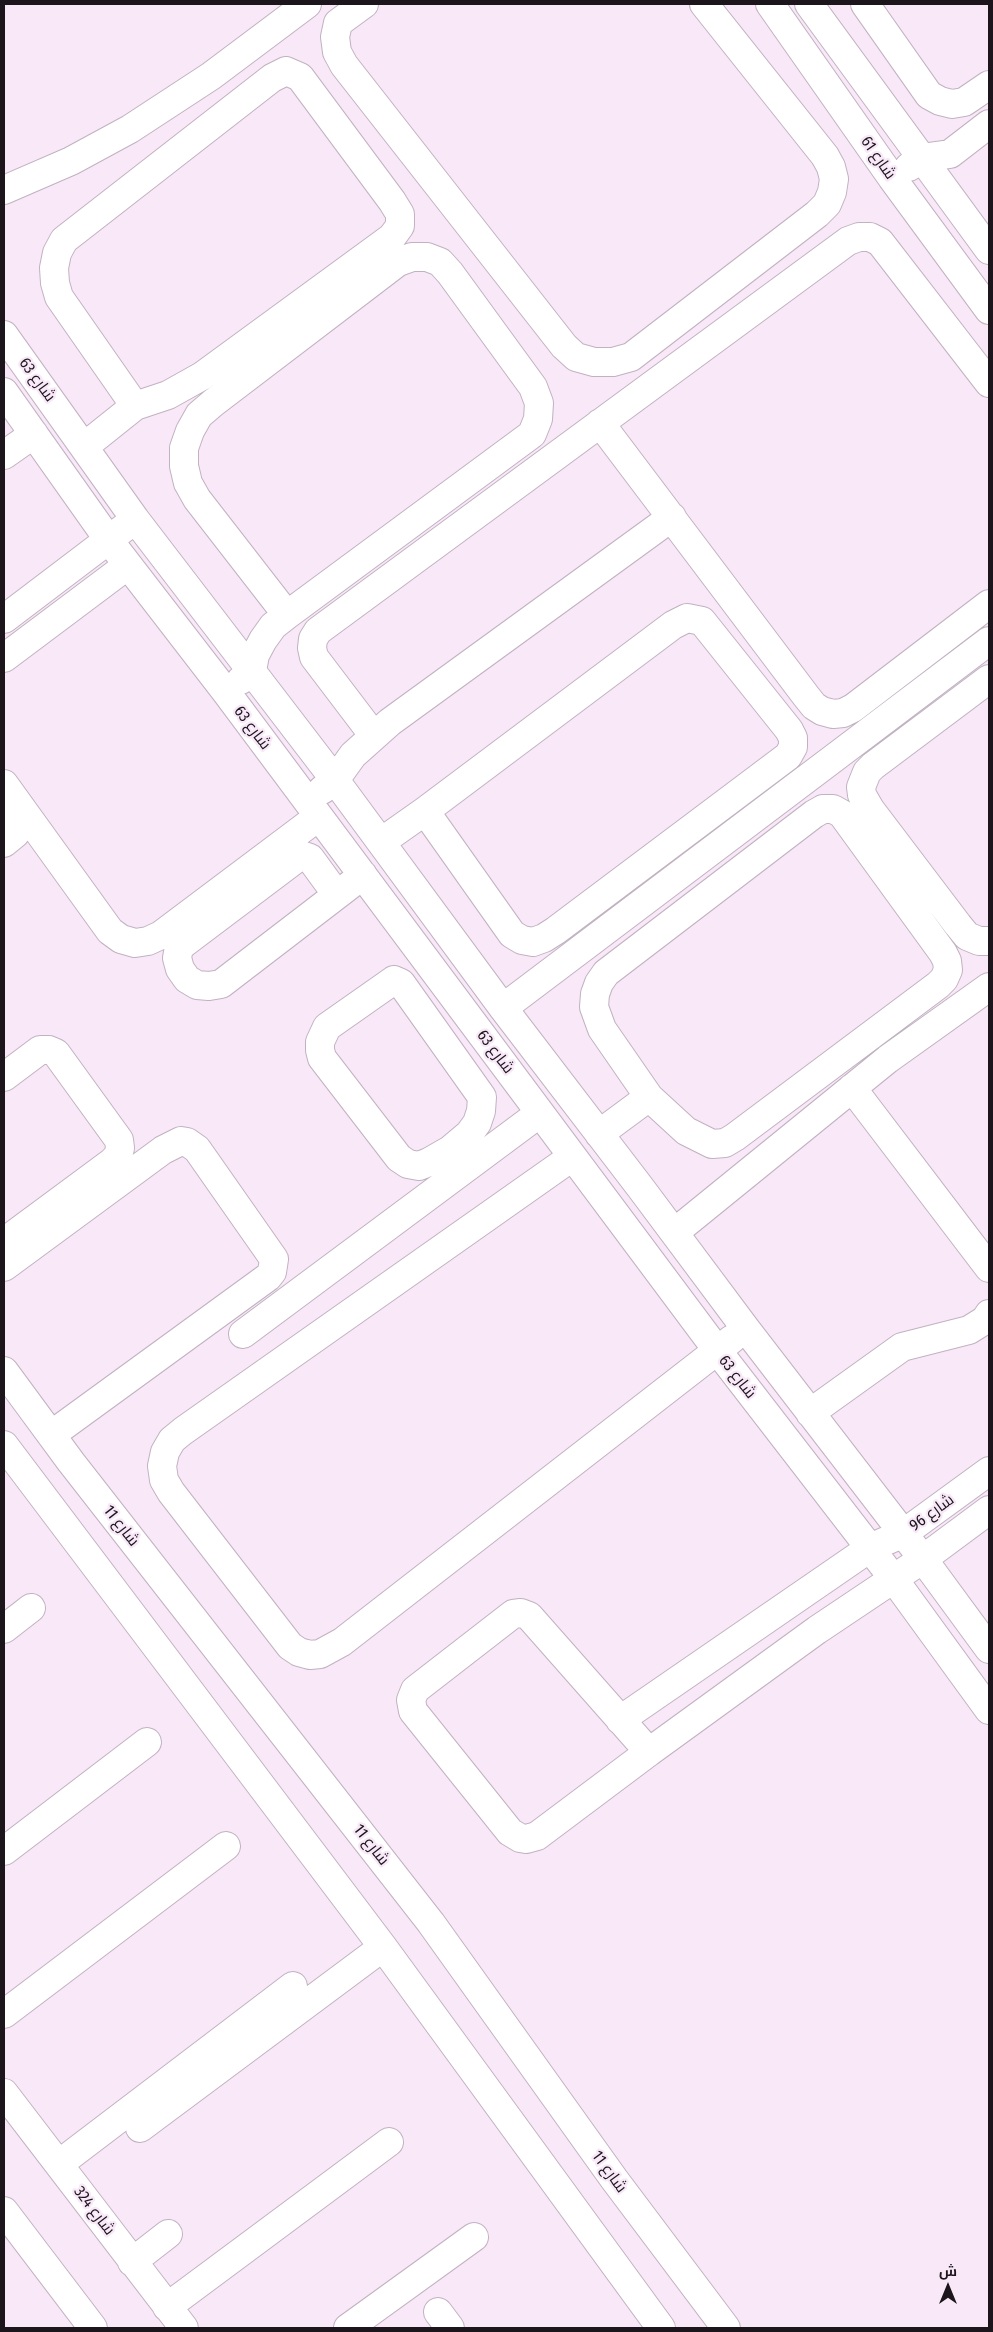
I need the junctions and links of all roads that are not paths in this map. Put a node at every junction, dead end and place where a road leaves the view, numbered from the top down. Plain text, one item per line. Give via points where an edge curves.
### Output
1 (307, 4) edge
2 (364, 4) edge
3 (770, 4) edge
4 (809, 4) edge
5 (865, 4) edge
6 (715, 8) edge
7 (989, 85) edge
8 (989, 124) edge
9 (921, 158) junction
10 (892, 178) junction
11 (4, 190) edge
12 (989, 250) edge
13 (989, 310) edge
14 (4, 335) edge
15 (989, 383) edge
16 (44, 388) junction
17 (8, 406) edge
18 (135, 406) junction
19 (600, 423) junction
20 (34, 434) junction
21 (85, 446) junction
22 (4, 455) edge
23 (672, 517) junction
24 (135, 519) junction
25 (108, 539) junction
26 (128, 565) junction
27 (989, 604) edge
28 (286, 614) junction
29 (4, 619) edge
30 (989, 641) edge
31 (4, 658) edge
32 (252, 671) junction
33 (989, 679) edge
34 (226, 692) junction
35 (374, 736) junction
36 (335, 780) junction
37 (4, 784) edge
38 (4, 797) edge
39 (313, 809) junction
40 (425, 811) junction
41 (381, 842) junction
42 (4, 843) edge
43 (362, 876) junction
44 (337, 895) junction
45 (451, 936) junction
46 (989, 941) edge
47 (426, 961) junction
48 (403, 986) junction
49 (989, 987) edge
50 (503, 1008) junction
51 (512, 1076) junction
52 (4, 1077) edge
53 (852, 1088) junction
54 (482, 1097) junction
55 (649, 1097) junction
56 (540, 1112) junction
57 (598, 1134) junction
58 (572, 1157) junction
59 (640, 1187) junction
60 (612, 1208) junction
61 (674, 1232) junction
62 (4, 1242) edge
63 (4, 1267) edge
64 (989, 1268) edge
65 (989, 1314) edge
66 (746, 1329) junction
67 (243, 1334) dead end
68 (717, 1350) junction
69 (4, 1371) edge
70 (810, 1413) junction
71 (51, 1434) junction
72 (4, 1444) edge
73 (989, 1471) edge
74 (989, 1510) edge
75 (904, 1534) junction
76 (870, 1548) junction
77 (923, 1559) junction
78 (893, 1578) junction
79 (794, 1600) junction
80 (31, 1608) dead end
81 (4, 1629) edge
82 (817, 1630) junction
83 (989, 1649) edge
84 (989, 1710) edge
85 (620, 1720) junction
86 (147, 1742) dead end
87 (649, 1752) junction
88 (226, 1846) dead end
89 (4, 1851) edge
90 (383, 1947) junction
91 (294, 1986) dead end
92 (4, 2014) edge
93 (4, 2092) edge
94 (140, 2128) dead end
95 (389, 2142) dead end
96 (59, 2164) junction
97 (4, 2211) edge
98 (168, 2234) dead end
99 (474, 2237) dead end
100 (132, 2262) junction
101 (167, 2307) junction
102 (94, 2328) edge
103 (184, 2328) edge
104 (348, 2328) edge
105 (661, 2328) edge
106 (726, 2328) edge

1 - 11 street via 211,76 130,128 71,161
2 - 6 street via 338,23 334,37 336,52 344,66 564,346 576,357 594,362 613,362 631,357 816,214 827,204 832,192 834,179 825,156
3 - 10 street, شارع 61
4 - 9 street
5 - 7 street via 929,95 952,104 964,102
8 - 9 street via 950,154
9 - 10 street
9 - 12 street
10 - 13 street, شارع 61
14 - 16 street, شارع 63
15 - 19 street via 880,242 870,237 859,237 838,247
16 - 17 street
16 - 21 street, شارع 63
17 - 20 street, شارع 63
18 - 18 street via 168,395 202,376 392,237 400,226 397,208 306,83 294,73 286,71 272,78 64,240 57,253 54,268 59,297
18 - 21 street
19 - 23 street
19 - 35 street via 318,631 313,639 314,657
20 - 22 street
20 - 25 street, شارع 63
21 - 24 street, شارع 63
23 - 27 street via 806,696 822,712 843,713 853,708
23 - 35 street
24 - 25 street
24 - 32 street, شارع 63
25 - 26 street, شارع 63
25 - 29 street
26 - 31 street
26 - 34 street, شارع 63
28 - 28 street via 532,434 538,419 539,403 534,388 440,262 427,257 412,257 398,262 213,403 190,431 184,448 188,483
28 - 32 street via 262,640
30 - 50 street
32 - 34 street
32 - 36 street, شارع 63
33 - 46 street via 873,766 866,772 861,787 870,809 967,936
34 - 39 street, شارع 63
35 - 36 street via 353,755
36 - 39 street
36 - 41 street, شارع 63
37 - 39 street via 110,931 121,939 135,942 161,935
38 - 42 street via 18,818 19,827
39 - 43 street, شارع 63
40 - 40 street via 512,934 533,942 554,931 788,756 793,738 702,621 687,618 673,624
40 - 41 street
41 - 45 street, شارع 63
43 - 44 street
43 - 47 street, شارع 63
44 - 44 street via 221,984 198,985 187,979 180,969 179,947 301,855 310,858
45 - 47 street
45 - 50 street, شارع 63
47 - 48 street
47 - 51 street, شارع 63
48 - 54 street
48 - 54 street via 397,980 391,980 327,1027 320,1042 322,1058 399,1158 408,1164 419,1166 429,1162 469,1134 479,1117
49 - 53 street
50 - 57 street, شارع 63
51 - 54 street
51 - 56 street, شارع 63
52 - 62 street via 40,1050 56,1053 119,1140 120,1148 112,1162
53 - 61 street
53 - 64 street
55 - 55 street via 686,1132 712,1144 725,1143 944,979 948,970 943,952 842,814 833,809 823,809 814,814 606,973 599,983 595,994 597,1018 608,1040
55 - 57 street
56 - 58 street, شارع 63
56 - 67 street
57 - 59 street, شارع 63
58 - 60 street, شارع 63
58 - 68 street via 172,1440 162,1466 164,1480 171,1492 290,1646 310,1655 320,1654 342,1642
59 - 60 street
59 - 61 street, شارع 63
60 - 68 street, شارع 63
61 - 66 street, شارع 63
63 - 71 street via 163,1150 181,1141 197,1149 274,1259 268,1277
65 - 70 street via 969,1330 902,1347
66 - 68 street
66 - 70 street, شارع 63
68 - 76 street, شارع 63
69 - 71 street, شارع 11
70 - 75 street, شارع 63
71 - 106 street, شارع 11 via 431,1923
72 - 90 street
73 - 75 street, شارع 96
74 - 77 street, شارع 96
75 - 76 street, شارع 96
75 - 77 street, شارع 63
76 - 78 street, شارع 63
76 - 79 street, شارع 96
77 - 78 street, شارع 96
77 - 83 street, شارع 63
78 - 82 street, شارع 96
78 - 84 street, شارع 63
79 - 82 street
79 - 85 street, شارع 96
80 - 81 street
82 - 87 street, شارع 96
85 - 87 street, شارع 96
85 - 87 street, شارع 96 via 529,1616 521,1613 513,1614 415,1690 411,1700 413,1711 510,1832 520,1838 537,1836
86 - 89 street
88 - 92 street
90 - 94 street
90 - 105 street
91 - 96 street
93 - 96 street, شارع 324
95 - 101 street
96 - 100 street, شارع 324
97 - 102 street
98 - 100 street
99 - 104 street
100 - 101 street, شارع 324
101 - 103 street, شارع 324

